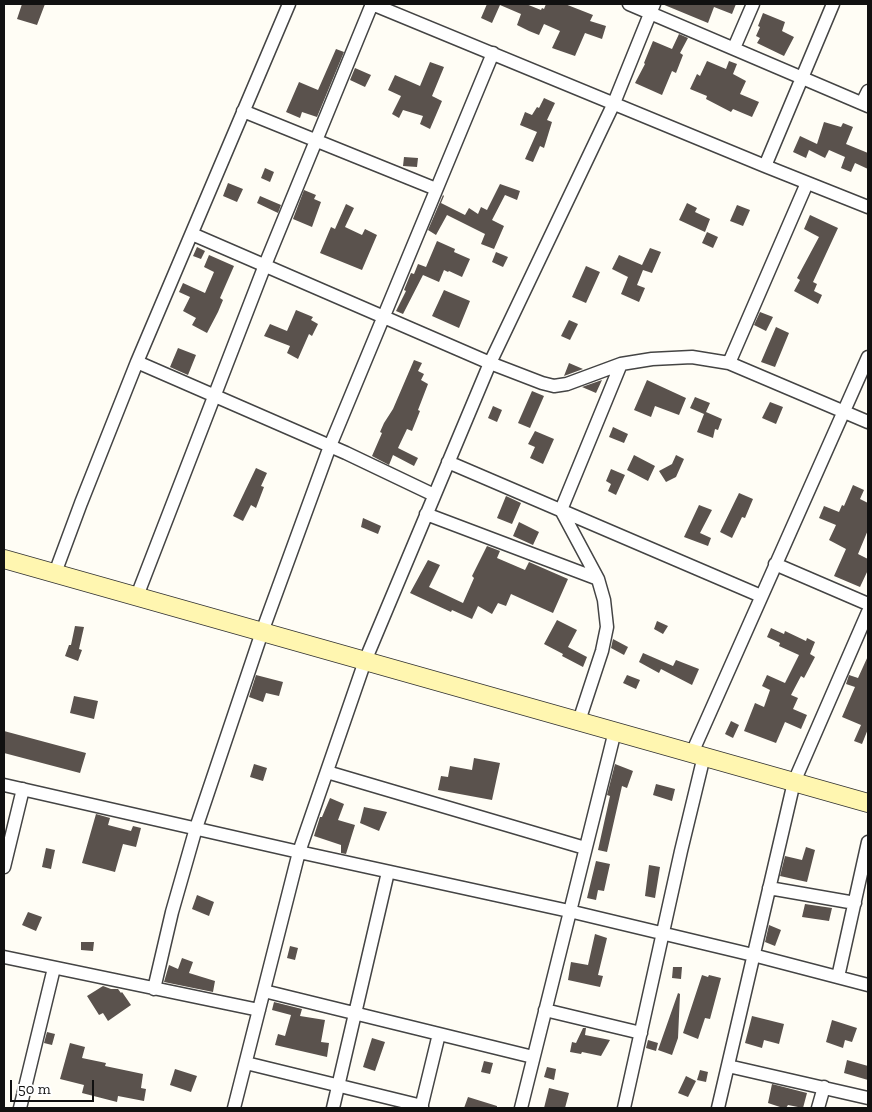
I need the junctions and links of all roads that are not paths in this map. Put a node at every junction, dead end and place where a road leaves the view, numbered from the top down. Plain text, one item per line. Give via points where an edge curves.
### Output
1 (289, 4) edge
2 (372, 4) edge
3 (629, 4) edge
4 (753, 4) edge
5 (833, 4) edge
6 (653, 8) edge
7 (734, 48) junction
8 (493, 53) junction
9 (802, 77) junction
10 (868, 91) edge
11 (614, 103) junction
12 (865, 104) edge
13 (244, 111) junction
14 (316, 141) junction
15 (765, 166) junction
16 (807, 183) junction
17 (436, 189) junction
18 (868, 207) edge
19 (192, 234) junction
20 (265, 265) junction
21 (382, 316) junction
22 (868, 357) edge
23 (137, 362) junction
24 (490, 363) junction
25 (729, 363) junction
26 (621, 364) junction
27 (214, 395) junction
28 (845, 412) junction
29 (868, 422) edge
30 (330, 446) junction
31 (448, 462) junction
32 (434, 495) junction
33 (561, 510) junction
34 (426, 514) junction
35 (4, 558) edge
36 (775, 564) junction
37 (55, 573) junction
38 (598, 579) junction
39 (136, 596) junction
40 (761, 596) junction
41 (868, 604) edge
42 (868, 612) edge
43 (262, 632) junction
44 (365, 661) junction
45 (579, 721) junction
46 (615, 731) junction
47 (698, 754) junction
48 (327, 772) junction
49 (794, 782) junction
50 (4, 785) edge
51 (23, 789) junction
52 (868, 803) edge
53 (196, 828) junction
54 (868, 842) edge
55 (585, 848) junction
56 (299, 852) junction
57 (4, 867) edge
58 (388, 872) junction
59 (769, 888) junction
60 (855, 903) junction
61 (569, 911) junction
62 (663, 933) junction
63 (753, 955) junction
64 (4, 957) edge
65 (54, 968) junction
66 (838, 977) junction
67 (868, 985) edge
68 (154, 989) junction
69 (264, 991) junction
70 (259, 1010) junction
71 (545, 1010) junction
72 (355, 1013) junction
73 (641, 1033) junction
74 (438, 1034) junction
75 (533, 1057) junction
76 (246, 1063) junction
77 (728, 1066) junction
78 (338, 1086) junction
79 (824, 1087) junction
80 (868, 1098) edge
81 (421, 1107) edge
82 (20, 1108) edge
83 (234, 1108) edge
84 (332, 1108) edge
85 (521, 1108) edge
86 (624, 1108) edge
87 (718, 1108) edge
88 (818, 1108) edge

1 - 13 street
2 - 8 street
2 - 14 street
3 - 6 street
4 - 7 street
5 - 9 street
6 - 7 street
6 - 11 street
7 - 9 street
8 - 11 street
8 - 17 street
9 - 12 street
9 - 15 street
10 - 12 street
11 - 15 street
11 - 24 street
13 - 14 street
13 - 19 street
14 - 17 street
14 - 20 street
15 - 16 street
16 - 18 street
16 - 25 street
17 - 21 street
19 - 20 street
19 - 23 street
20 - 21 street
20 - 27 street
21 - 24 street
21 - 30 street
22 - 28 street
23 - 27 street
23 - 37 street
24 - 26 street via 554,386
24 - 31 street
25 - 26 street via 692,357
25 - 28 street
26 - 33 street
27 - 30 street
27 - 39 street
28 - 29 street
28 - 36 street
30 - 32 street
30 - 43 street
31 - 32 street
31 - 33 street
32 - 34 street
33 - 38 street
33 - 40 street
34 - 38 street
34 - 44 street
35 - 37 main road
36 - 40 street
36 - 41 street
37 - 39 main road
38 - 45 street via 607,627
39 - 43 main road
40 - 47 street
42 - 49 street
43 - 44 main road
43 - 53 street
44 - 45 main road
44 - 48 street
45 - 46 main road
46 - 47 main road
46 - 55 street
47 - 49 main road
47 - 62 street
48 - 55 street
48 - 56 street
49 - 52 main road
49 - 59 street
50 - 51 street
51 - 53 street
51 - 57 street
53 - 56 street
53 - 68 street
54 - 60 street
55 - 61 street
56 - 58 street
56 - 69 street
58 - 61 street
58 - 72 street
59 - 60 street
59 - 63 street
60 - 66 street
61 - 62 street
61 - 71 street
62 - 63 street
62 - 73 street
63 - 66 street
63 - 77 street
64 - 65 street
65 - 68 street
65 - 82 street
66 - 67 street
68 - 70 street
69 - 70 street
69 - 72 street
70 - 76 street
71 - 73 street
71 - 75 street
72 - 74 street
72 - 78 street
73 - 86 street
74 - 75 street
74 - 81 street
75 - 85 street
76 - 78 street
76 - 83 street
77 - 79 street
77 - 87 street
78 - 81 street
78 - 84 street
79 - 80 street
79 - 88 street

